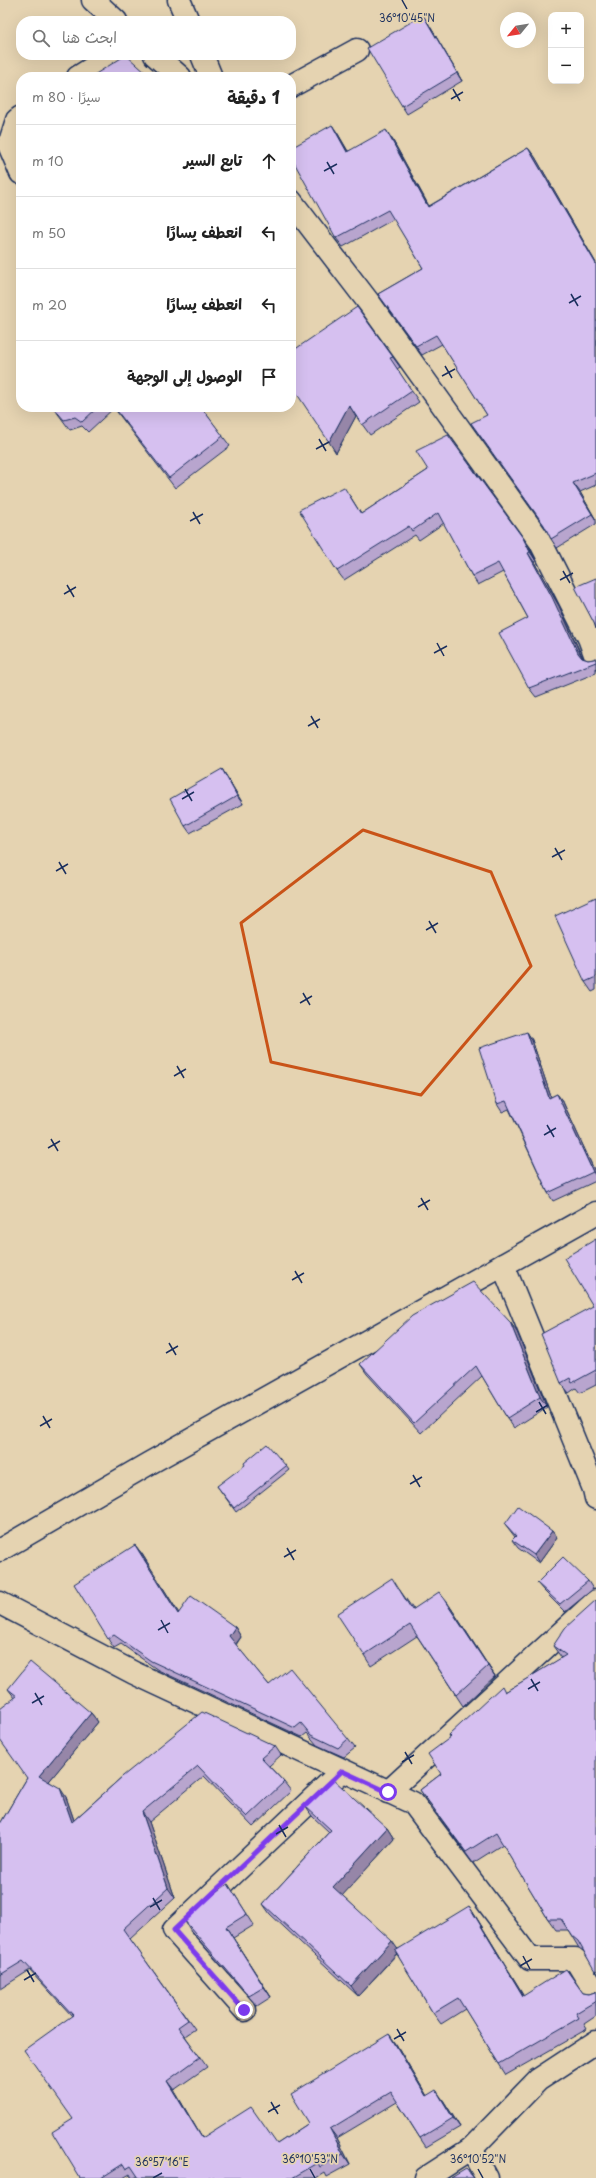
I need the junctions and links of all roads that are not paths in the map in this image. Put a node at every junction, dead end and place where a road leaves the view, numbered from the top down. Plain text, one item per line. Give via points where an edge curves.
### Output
1 (92, 0) edge
2 (179, 0) edge
3 (110, 16) edge
4 (186, 16) edge
5 (357, 50) dead end
6 (106, 60) edge
7 (161, 60) edge
8 (204, 60) edge
9 (86, 72) edge
10 (174, 72) edge
11 (209, 72) edge
12 (296, 83) edge
13 (16, 123) edge
14 (16, 162) edge
15 (296, 208) edge
16 (596, 657) edge
17 (596, 1213) edge
18 (503, 1266) junction
19 (596, 1498) edge
20 (0, 1550) edge
21 (596, 1601) edge
22 (0, 1603) edge
23 (342, 1771) junction
24 (388, 1792) junction
25 (596, 1993) edge
26 (244, 2010) edge
27 (596, 2042) edge
28 (471, 2149) junction
29 (426, 2178) edge
30 (487, 2178) edge

1 - 3 street
2 - 4 street
5 - 12 street
6 - 9 street
7 - 10 street
8 - 11 street
13 - 14 street via 9,145
15 - 16 street via 370,304 540,541
17 - 18 street
18 - 19 street
18 - 20 street via 148,1464
21 - 24 street
22 - 23 street via 134,1673
23 - 24 street
23 - 26 street via 174,1930
24 - 25 street via 413,1803 530,1959 575,1959
27 - 28 street via 538,2080
28 - 29 street
28 - 30 street

